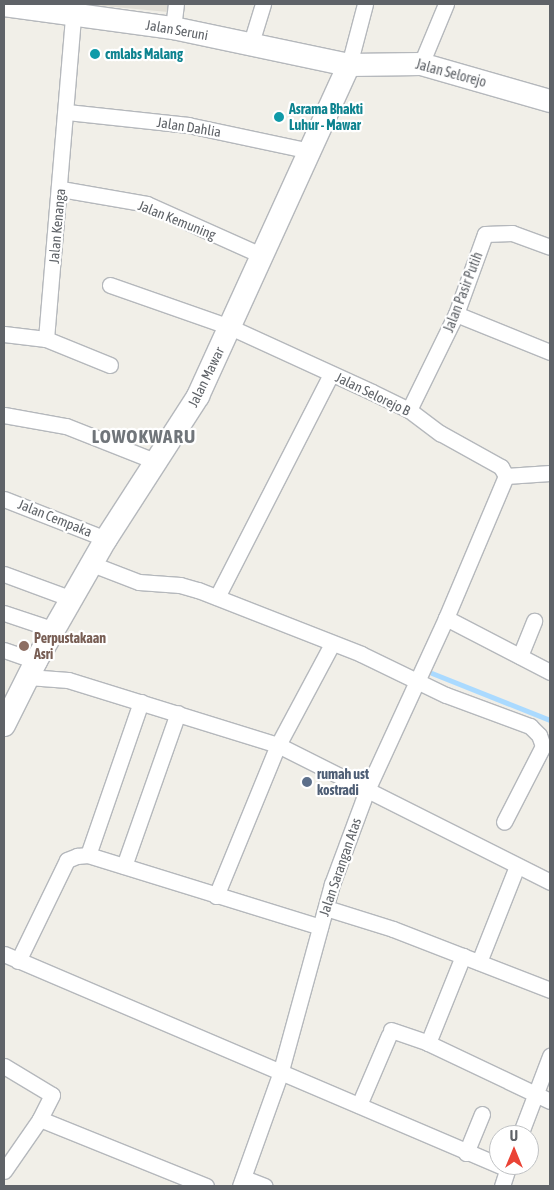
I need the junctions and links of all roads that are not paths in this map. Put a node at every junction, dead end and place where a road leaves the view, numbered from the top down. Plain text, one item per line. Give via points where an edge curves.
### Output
1 (4, 4) edge
2 (176, 4) edge
3 (263, 4) edge
4 (365, 4) edge
5 (446, 4) edge
6 (74, 9) edge
7 (173, 28) junction
8 (251, 43) junction
9 (421, 64) junction
10 (349, 66) junction
11 (550, 101) edge
12 (67, 112) junction
13 (310, 150) junction
14 (61, 188) junction
15 (550, 247) edge
16 (261, 255) junction
17 (110, 285) dead end
18 (456, 314) junction
19 (230, 327) junction
20 (4, 334) edge
21 (46, 339) junction
22 (550, 352) edge
23 (110, 365) dead end
24 (331, 374) junction
25 (409, 410) junction
26 (4, 415) edge
27 (157, 462) junction
28 (550, 473) edge
29 (506, 476) junction
30 (4, 499) edge
31 (106, 540) junction
32 (92, 564) junction
33 (4, 574) edge
34 (217, 597) junction
35 (72, 599) junction
36 (4, 613) edge
37 (446, 618) junction
38 (534, 621) dead end
39 (55, 630) junction
40 (332, 644) junction
41 (4, 650) edge
42 (520, 656) junction
43 (549, 667) edge
44 (32, 669) junction
45 (417, 680) junction
46 (141, 702) junction
47 (178, 713) junction
48 (4, 725) edge
49 (278, 745) junction
50 (367, 790) junction
51 (504, 822) dead end
52 (88, 855) junction
53 (124, 866) junction
54 (516, 866) junction
55 (550, 882) edge
56 (216, 896) junction
57 (326, 908) junction
58 (320, 927) junction
59 (464, 956) junction
60 (8, 959) edge
61 (479, 962) junction
62 (550, 990) edge
63 (428, 1044) junction
64 (550, 1056) edge
65 (4, 1066) edge
66 (280, 1074) junction
67 (536, 1094) junction
68 (550, 1101) edge
69 (359, 1104) junction
70 (482, 1114) dead end
71 (40, 1119) junction
72 (524, 1125) edge
73 (466, 1153) junction
74 (489, 1161) edge
75 (4, 1171) edge
76 (242, 1182) edge
77 (206, 1186) edge
78 (265, 1186) edge

1 - 6 street, Jalan Seruni
2 - 7 street
3 - 8 street
4 - 10 street
5 - 9 street
6 - 7 street, Jalan Seruni
6 - 12 street, Jalan Kenanga
7 - 8 street, Jalan Seruni
8 - 10 street, Jalan Seruni
9 - 10 street, Jalan Selorejo
9 - 11 street, Jalan Selorejo
10 - 13 street, Jalan Mawar
12 - 13 street, Jalan Dahlia via 188,125
12 - 14 street, Jalan Kenanga
13 - 16 street, Jalan Mawar
14 - 16 street, Jalan Kemuning via 147,204
14 - 21 street, Jalan Kenanga
15 - 18 street, Jalan Pasir Putih via 512,233 485,234
16 - 19 street, Jalan Mawar
17 - 19 street, Jalan Selorejo B
18 - 22 street
18 - 25 street, Jalan Pasir Putih
19 - 24 street, Jalan Selorejo B
19 - 27 street, Jalan Mawar via 198,396
20 - 21 street
21 - 23 street
24 - 25 street, Jalan Selorejo B
24 - 34 street
25 - 29 street, Jalan Selorejo B via 440,433 501,467
26 - 27 street via 66,426
27 - 31 street, Jalan Mawar
28 - 29 street
29 - 37 street, Jalan Sarangan Atas
30 - 31 street, Jalan Cempaka via 19,502
31 - 32 street, Jalan Mawar
32 - 34 street via 139,582 180,585
32 - 35 street, Jalan Mawar
33 - 35 street
34 - 40 street
35 - 39 street, Jalan Mawar
36 - 39 street
37 - 42 street
37 - 45 street, Jalan Sarangan Atas
38 - 42 street
39 - 44 street, Jalan Mawar
40 - 45 street
40 - 49 street
41 - 44 street
42 - 43 street
44 - 46 street
44 - 48 street, Jalan Mawar
45 - 50 street, Jalan Sarangan Atas
45 - 51 street via 446,695 530,726 539,735 543,746
46 - 47 street
46 - 52 street
47 - 49 street
47 - 53 street
49 - 50 street
49 - 56 street
50 - 54 street via 385,802
50 - 57 street, Jalan Sarangan Atas
52 - 53 street
52 - 60 street via 67,860
53 - 56 street
54 - 55 street
54 - 61 street
56 - 58 street
57 - 58 street, Jalan Sarangan Atas
57 - 59 street
58 - 66 street, Jalan Sarangan Atas
59 - 61 street
59 - 63 street
60 - 66 street
61 - 62 street
63 - 67 street
63 - 69 street via 390,1032
64 - 67 street
65 - 71 street via 49,1090 51,1100
66 - 69 street
66 - 76 street, Jalan Sarangan Atas
67 - 68 street
67 - 72 street
69 - 73 street
70 - 73 street
71 - 75 street
71 - 77 street
73 - 74 street
76 - 78 street

